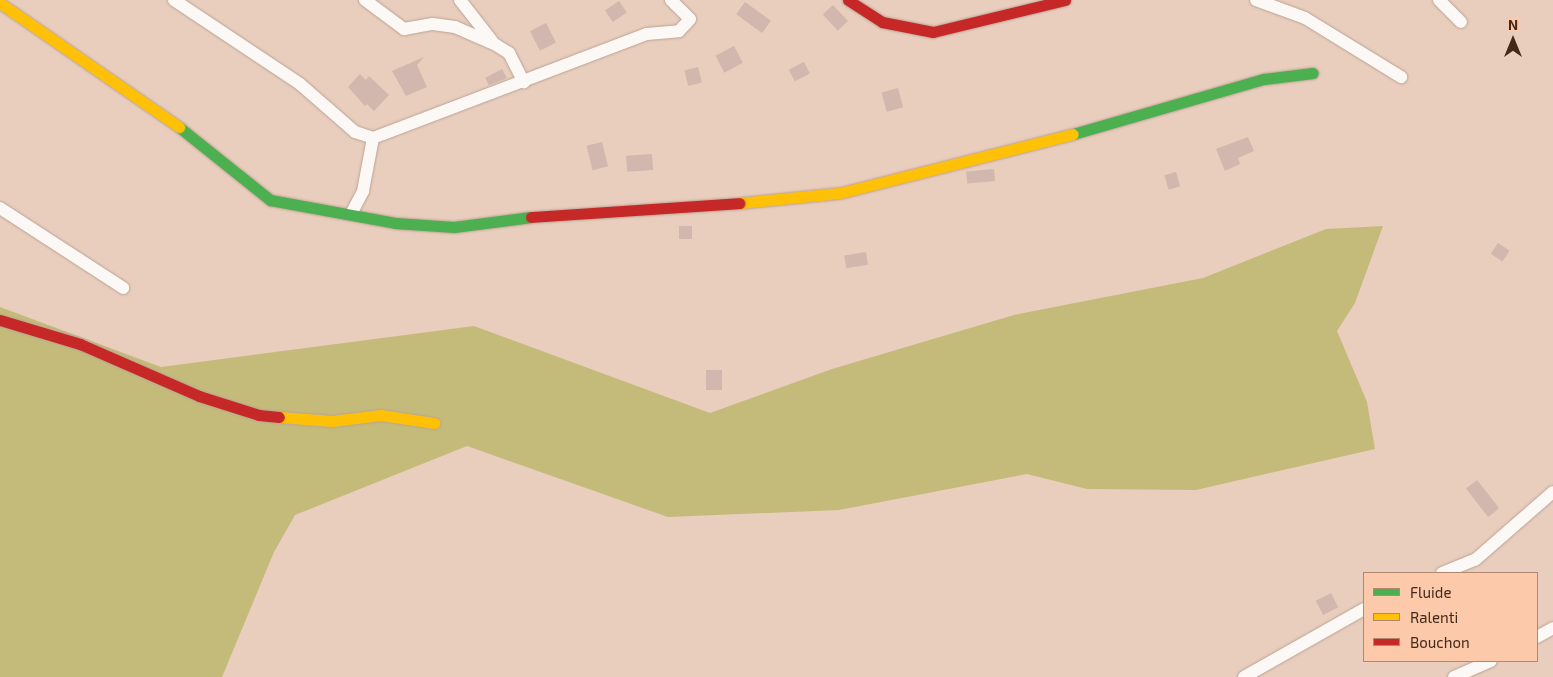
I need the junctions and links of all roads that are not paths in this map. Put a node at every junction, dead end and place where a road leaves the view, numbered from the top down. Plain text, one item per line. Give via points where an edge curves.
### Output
1 (174, 0) edge
2 (364, 0) edge
3 (460, 0) edge
4 (672, 0) edge
5 (848, 0) edge
6 (1061, 0) edge
7 (1065, 0) edge
8 (1256, 0) edge
9 (1440, 0) edge
10 (0, 3) edge
11 (1461, 22) dead end
12 (496, 45) junction
13 (1313, 72) dead end
14 (1401, 77) dead end
15 (524, 82) junction
16 (373, 138) junction
17 (0, 208) edge
18 (351, 214) junction
19 (123, 288) dead end
20 (0, 320) edge
21 (434, 423) dead end
22 (1553, 492) edge
23 (1445, 572) edge
24 (1363, 610) edge
25 (1553, 628) edge
26 (1538, 636) edge
27 (1490, 662) edge
28 (1244, 677) edge
29 (1454, 677) edge

1 - 16 street via 300,84 355,132
2 - 12 street via 404,29 433,24 454,27
3 - 12 street
4 - 15 street via 690,19 679,30 646,34
5 - 6 street via 882,22 933,32
6 - 7 street
8 - 14 street via 1305,18
9 - 11 street
10 - 18 street via 162,113 270,200
12 - 15 street via 509,53
13 - 18 street via 1264,78 1119,122 840,193 709,206 566,212 454,227 395,223
15 - 16 street
16 - 18 street via 364,191
17 - 19 street
20 - 21 street via 80,344 199,396 259,415 332,421 381,415
22 - 23 street via 1475,560
24 - 28 street
25 - 26 street
27 - 29 street

